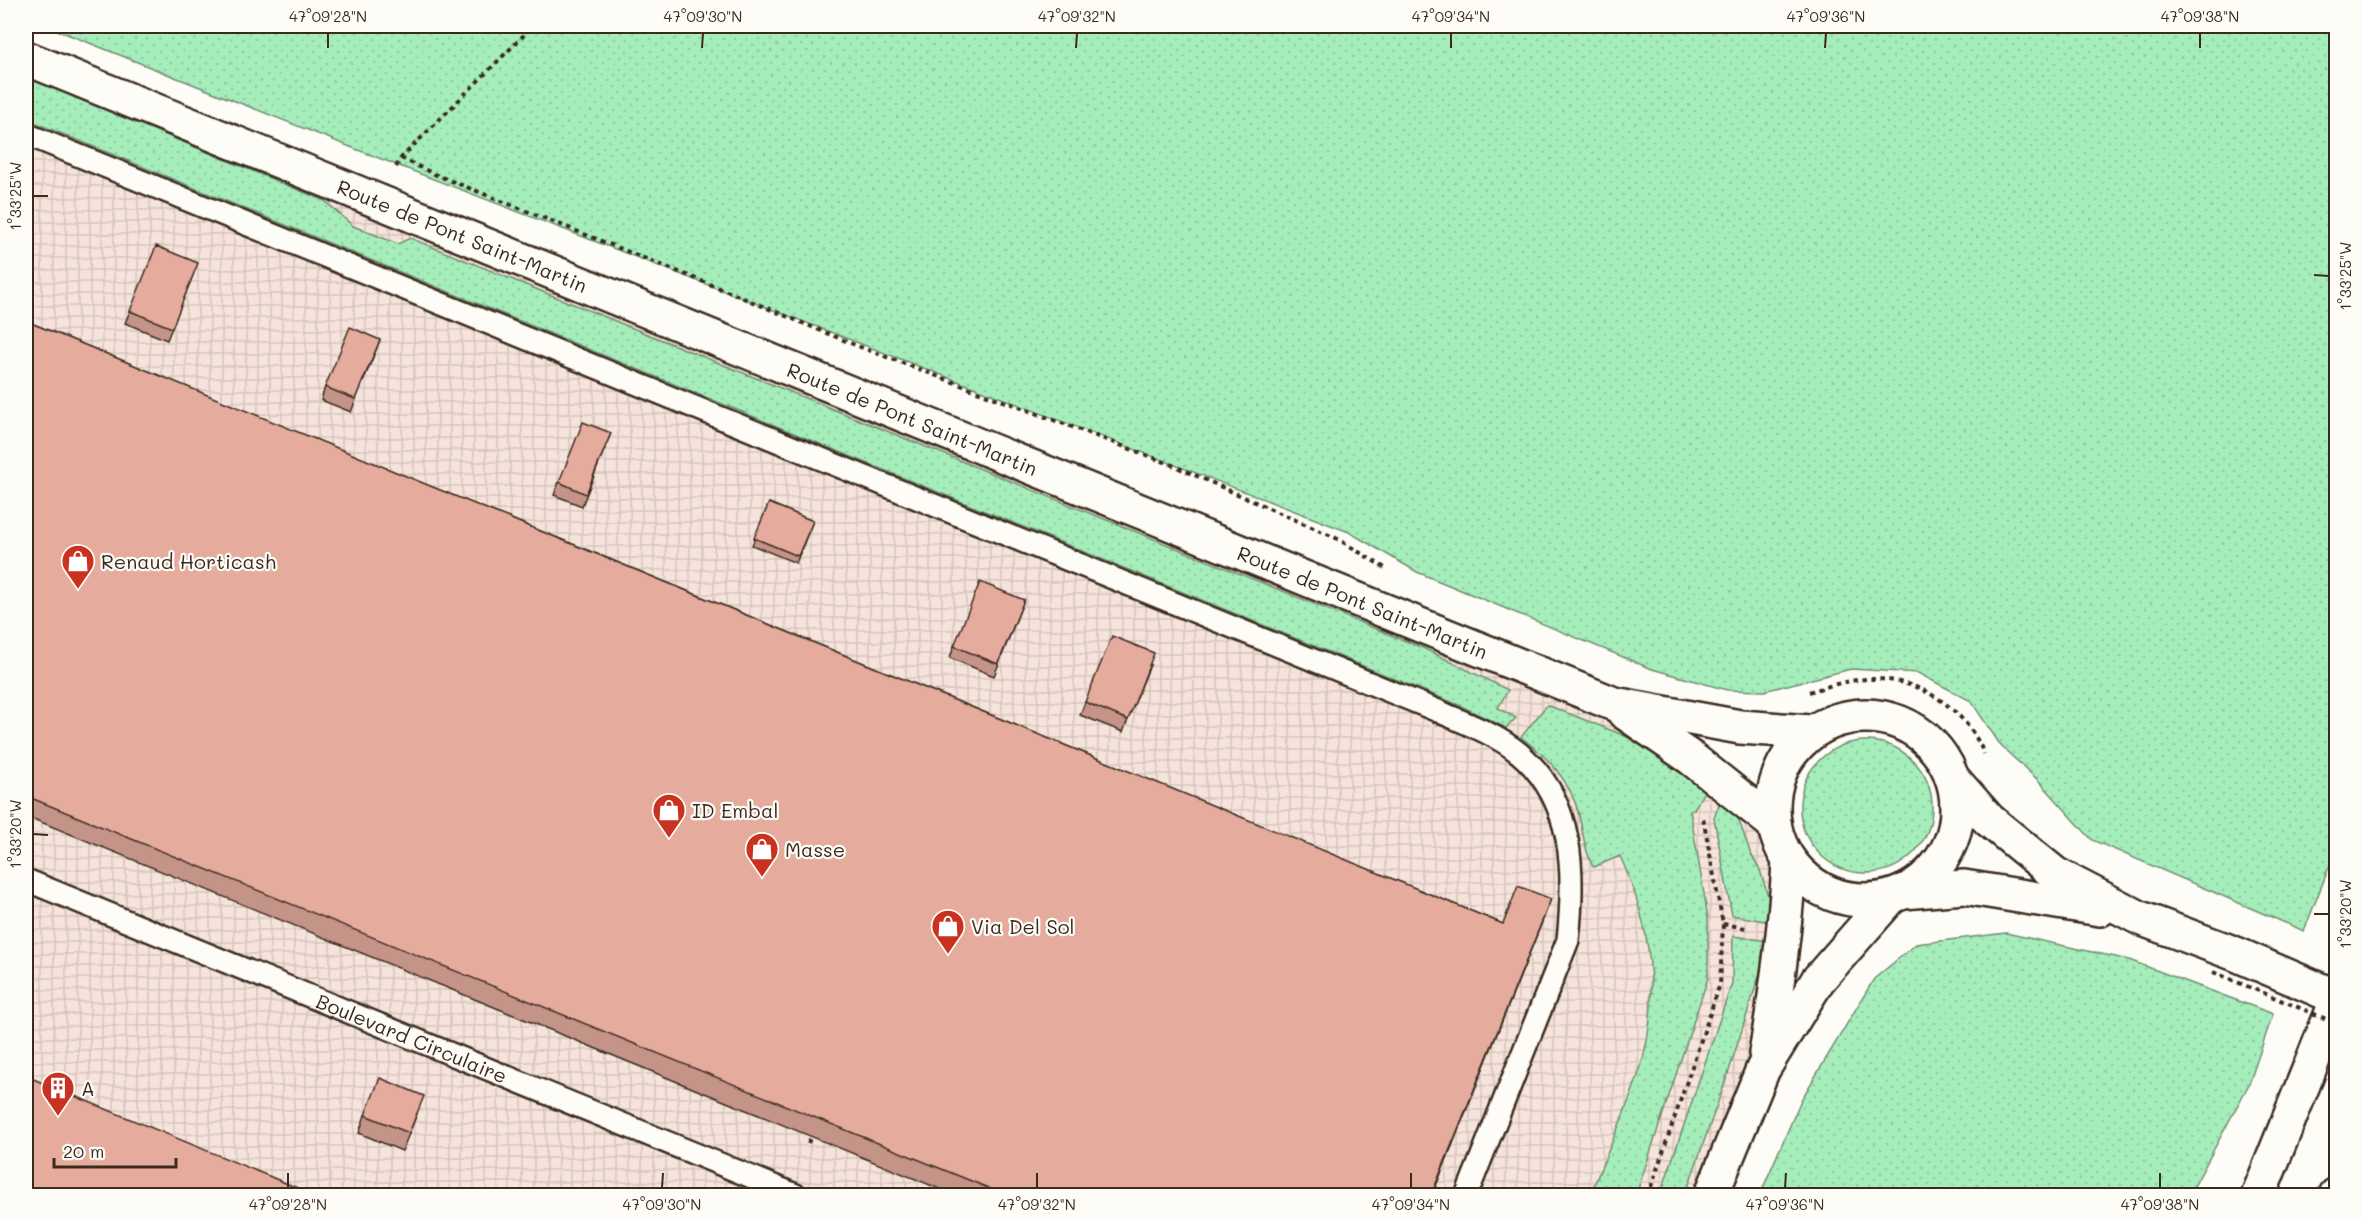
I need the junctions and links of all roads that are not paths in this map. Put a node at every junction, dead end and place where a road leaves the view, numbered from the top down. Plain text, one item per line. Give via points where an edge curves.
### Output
1 (26, 58) edge
2 (26, 134) edge
3 (1614, 704) junction
4 (1811, 732) junction
5 (1952, 778) junction
6 (1774, 824) junction
7 (1789, 861) junction
8 (26, 880) edge
9 (1897, 895) junction
10 (2140, 918) junction
11 (2337, 997) edge
12 (2337, 1003) edge
13 (1762, 1069) junction
14 (798, 1196) edge
15 (1466, 1196) edge
16 (1710, 1196) edge
17 (2259, 1196) edge

1 - 3 main road, Route de Pont Saint-Martin
2 - 15 lane via 1438,711 1518,752 1538,771 1563,820 1570,847 1568,940
3 - 4 main road, Route de Pont Saint-Martin via 1740,727
3 - 6 main road
4 - 5 main road via 1848,717 1894,720 1930,743
4 - 6 main road via 1798,744 1779,774 1773,799
5 - 9 main road via 1957,806 1951,840 1942,858 1919,882
5 - 10 main road via 1989,820 2055,874
6 - 7 main road
7 - 9 main road via 1809,882 1845,898 1863,901
7 - 13 main road via 1787,918
8 - 14 lane, Boulevard Circulaire
9 - 10 main road via 1964,887
9 - 13 main road via 1818,980
10 - 11 main road via 2224,963
12 - 17 main road
13 - 16 main road

